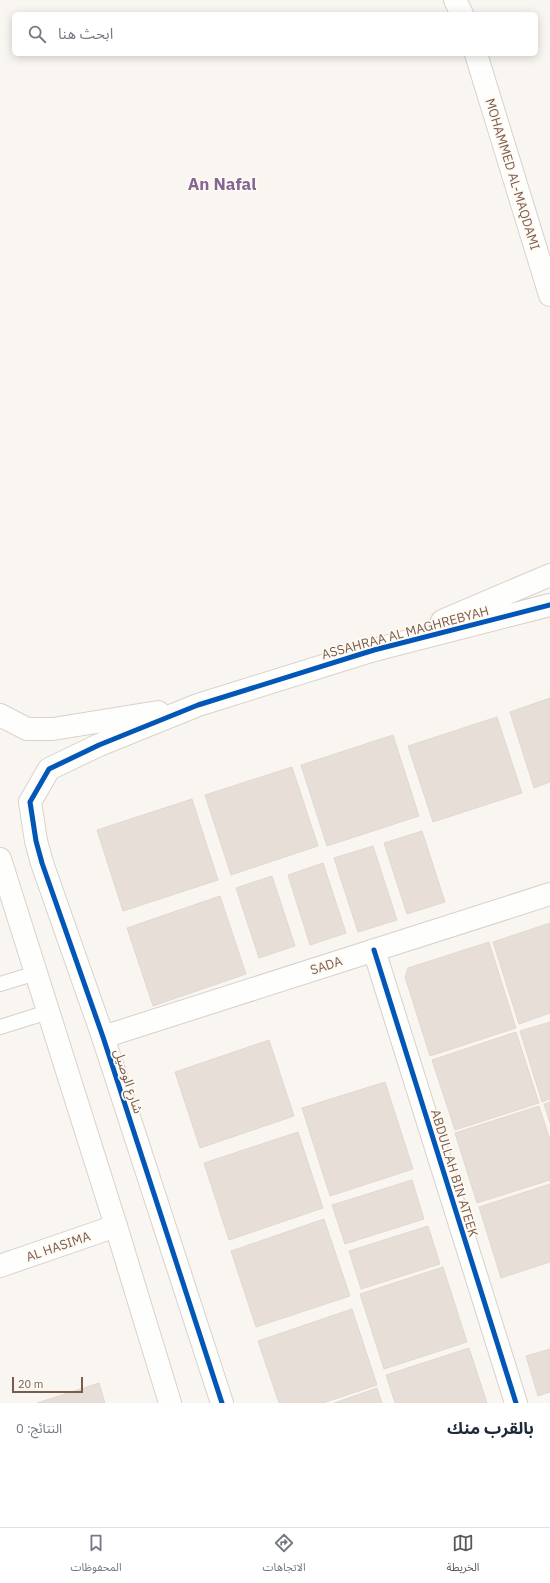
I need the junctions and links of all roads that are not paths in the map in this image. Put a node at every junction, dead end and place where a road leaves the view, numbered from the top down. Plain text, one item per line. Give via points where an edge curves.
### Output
1 (455, 0) edge
2 (460, 0) edge
3 (462, 12) edge
4 (463, 12) edge
5 (477, 56) edge
6 (550, 295) edge
7 (550, 575) edge
8 (550, 605) edge
9 (374, 650) junction
10 (198, 705) junction
11 (0, 714) edge
12 (0, 860) edge
13 (550, 894) edge
14 (374, 950) junction
15 (36, 973) junction
16 (0, 984) edge
17 (48, 1012) junction
18 (0, 1027) edge
19 (103, 1037) junction
20 (116, 1226) junction
21 (0, 1266) edge
22 (170, 1403) edge
23 (222, 1403) edge
24 (516, 1403) edge

1 - 3 street
2 - 4 street
5 - 6 street, MOHAMMED AL-MAQDAMI
7 - 9 street
8 - 9 street, ASSAHRAA AL MAGHREBYAH
9 - 10 street, ASSAHRAA AL MAGHREBYAH
10 - 11 street via 53,729 27,728
10 - 19 street, شارع الوصيل via 49,768 30,802 42,864
12 - 15 street
13 - 14 street, SADA
14 - 19 street, SADA
14 - 24 street, ABDULLAH BIN ATEEK
15 - 16 lane
15 - 17 street
17 - 18 lane
17 - 20 street
19 - 23 street, شارع الوصيل
20 - 21 street, AL HASIMA
20 - 22 street

